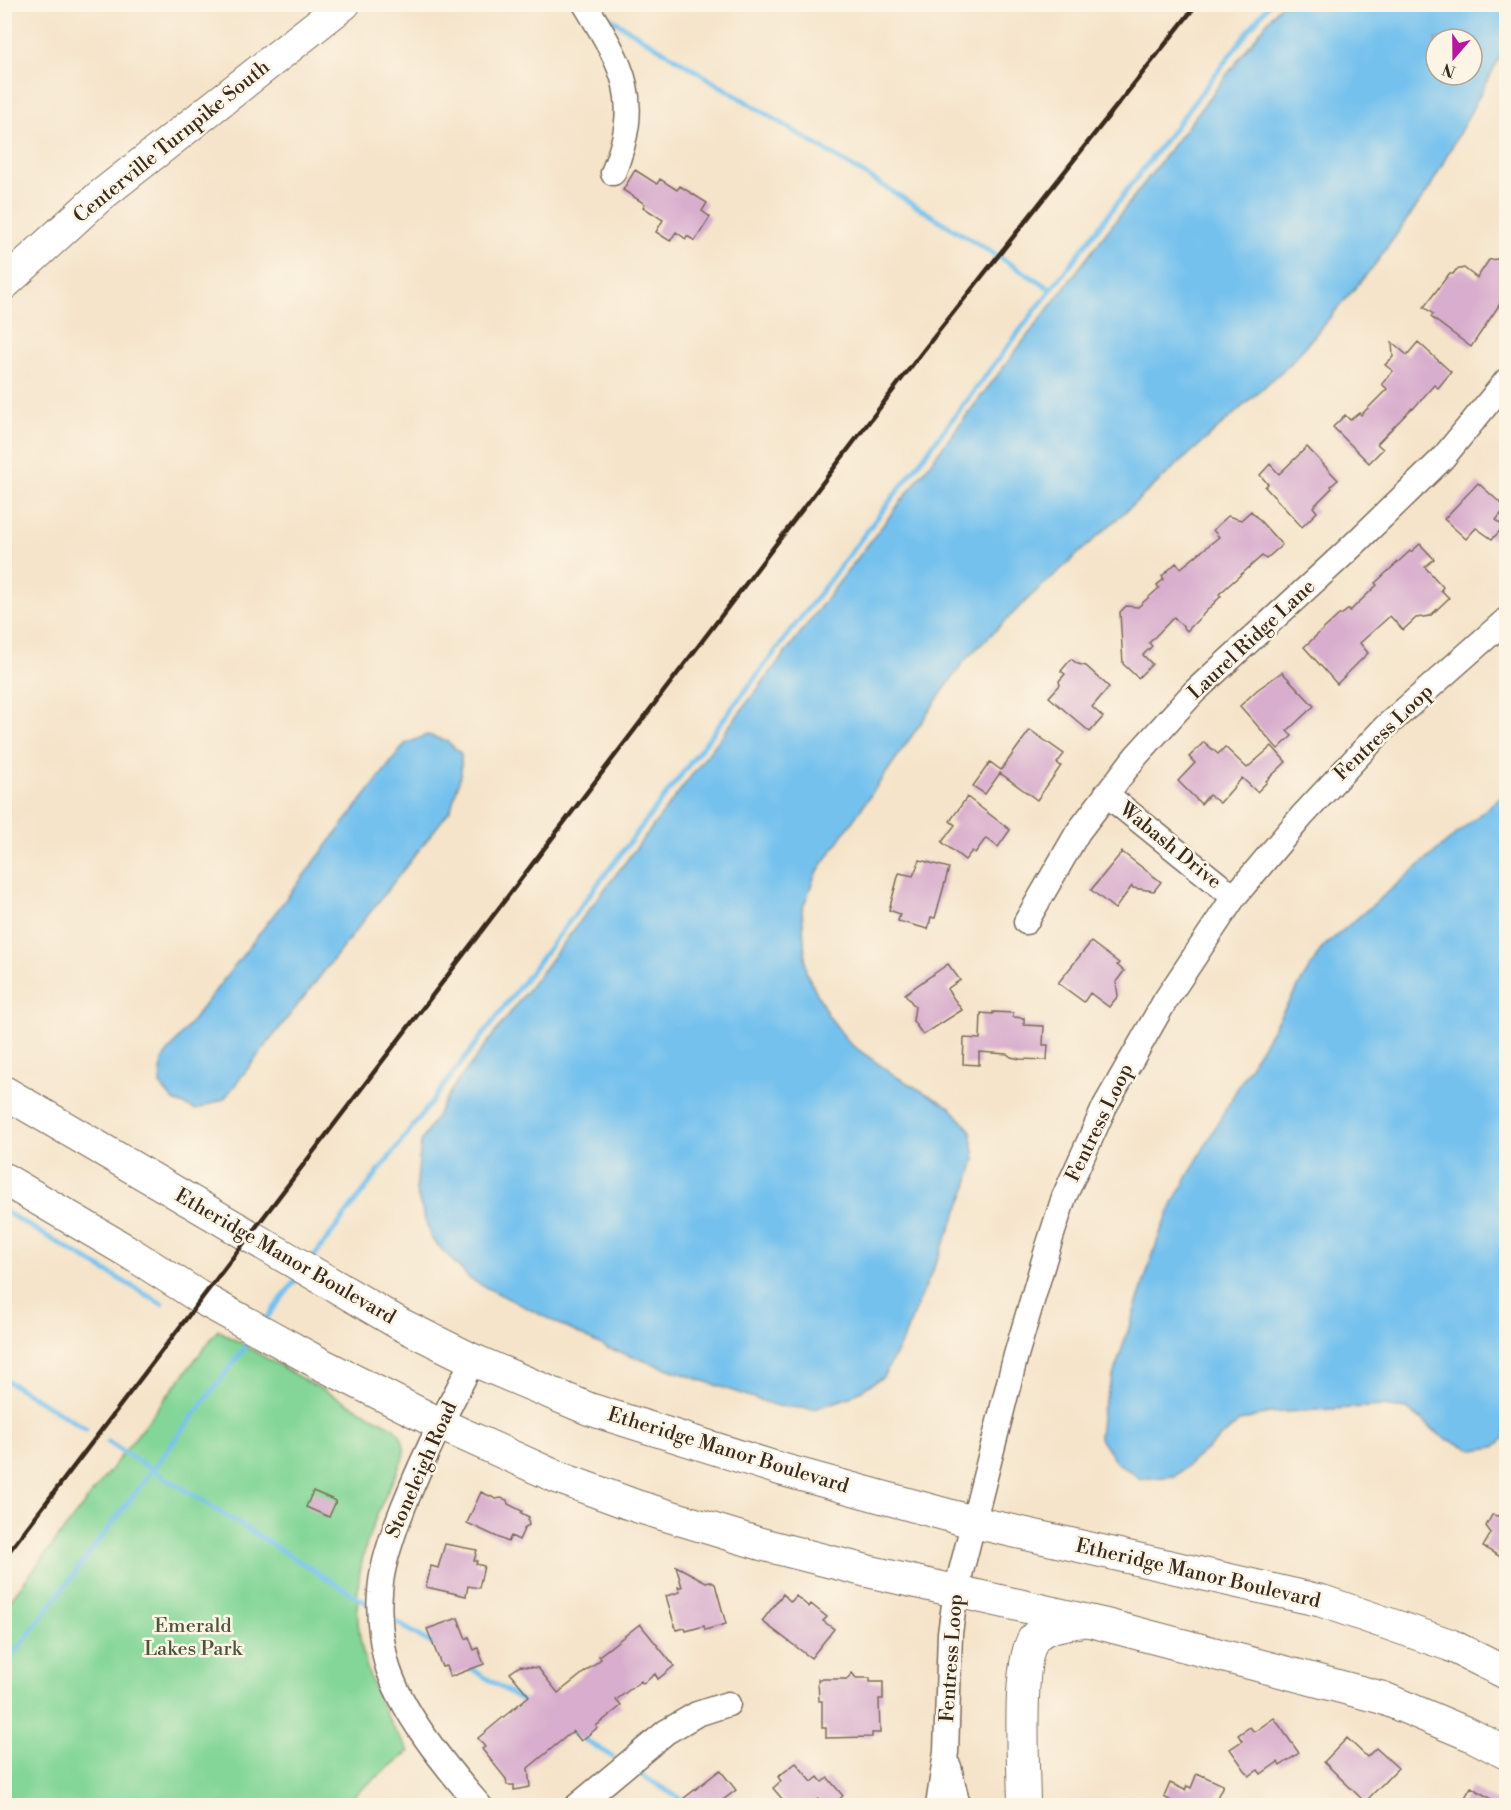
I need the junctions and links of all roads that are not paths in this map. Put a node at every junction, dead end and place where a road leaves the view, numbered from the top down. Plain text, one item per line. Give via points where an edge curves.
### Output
1 (344, 4) edge
2 (585, 4) edge
3 (613, 173) dead end
4 (4, 284) edge
5 (1506, 381) edge
6 (1506, 620) edge
7 (1106, 794) junction
8 (1234, 897) junction
9 (1026, 922) dead end
10 (4, 1092) edge
11 (4, 1179) edge
12 (473, 1360) junction
13 (440, 1424) junction
14 (973, 1522) junction
15 (956, 1591) junction
16 (1086, 1620) junction
17 (1506, 1673) edge
18 (728, 1704) dead end
19 (946, 1752) junction
20 (1506, 1753) edge
21 (480, 1806) edge
22 (577, 1806) edge
23 (938, 1806) edge
24 (958, 1806) edge
25 (1024, 1806) edge

1 - 4 main road, Centerville Turnpike South via 99,197
2 - 3 street via 624,75 629,111 624,145
5 - 7 street, Laurel Ridge Lane via 1442,459 1194,692
6 - 8 street, Fentress Loop via 1384,727
7 - 8 street, Wabash Drive
7 - 9 street, Laurel Ridge Lane via 1078,832
8 - 14 street, Fentress Loop via 1165,1001 1105,1106 1064,1197 1016,1355
10 - 12 main road, Etheridge Manor Boulevard via 390,1318
11 - 13 main road via 201,1298
12 - 13 street, Stoneleigh Road
12 - 14 main road, Etheridge Manor Boulevard via 589,1409 780,1469
13 - 15 main road via 557,1477 636,1506 761,1544
13 - 21 street, Stoneleigh Road via 387,1552 380,1592 380,1629 387,1663 423,1735
14 - 15 street, Fentress Loop
14 - 17 main road, Etheridge Manor Boulevard via 1322,1601 1450,1645
15 - 16 main road
15 - 19 street, Fentress Loop via 950,1633
16 - 20 main road via 1383,1698
16 - 25 main road via 1045,1629 1034,1638 1027,1652 1023,1687
18 - 22 street via 697,1714 666,1732
19 - 23 street, Fentress Loop
19 - 24 street, Fentress Loop

